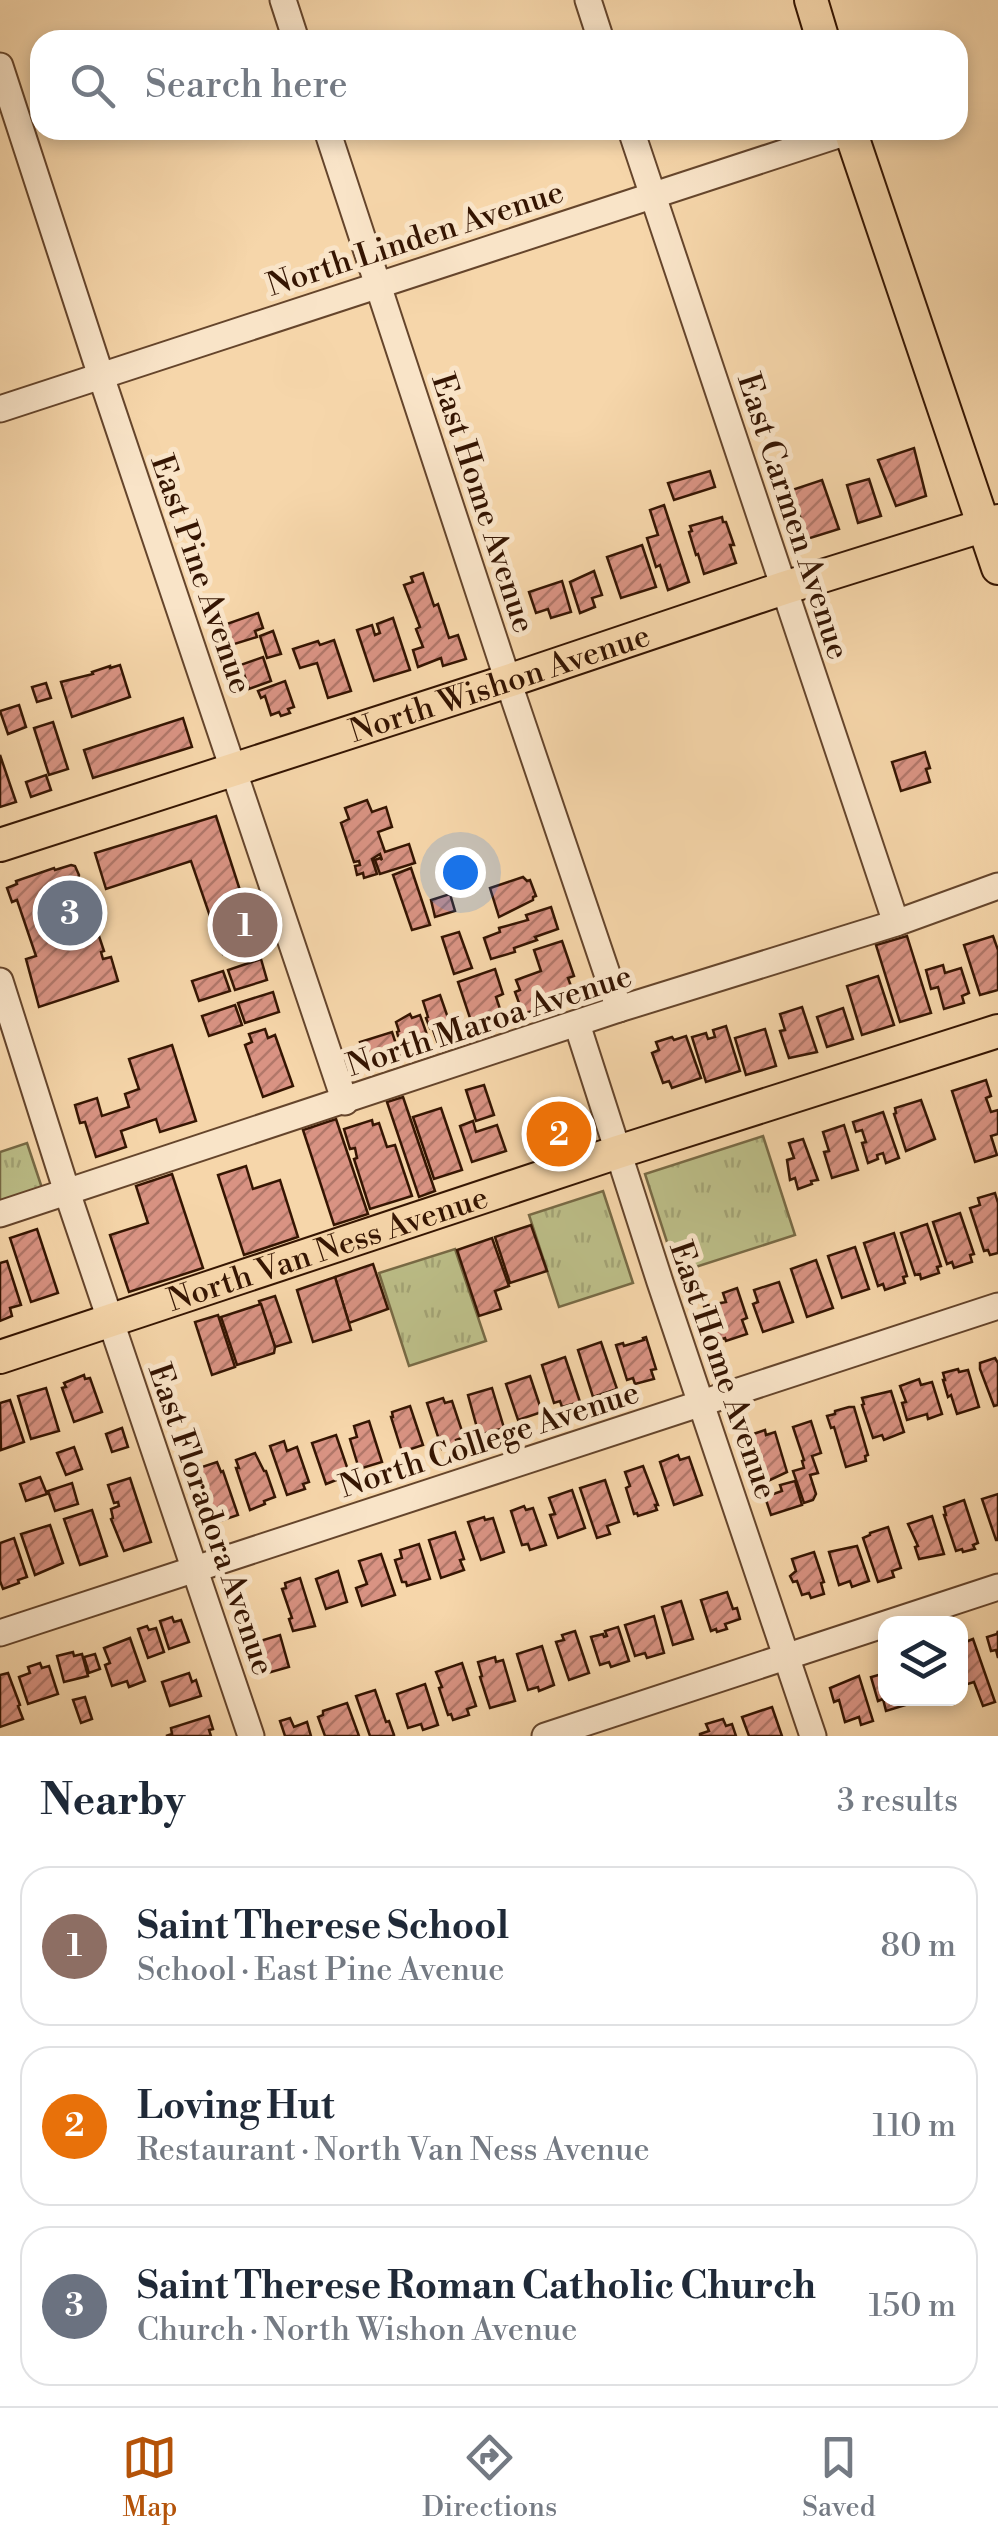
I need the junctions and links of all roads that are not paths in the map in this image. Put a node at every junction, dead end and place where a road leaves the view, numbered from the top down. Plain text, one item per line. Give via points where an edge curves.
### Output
1 (283, 0) edge
2 (588, 0) edge
3 (811, 0) edge
4 (293, 30) edge
5 (598, 30) edge
6 (820, 30) edge
7 (0, 66) edge
8 (329, 140) edge
9 (634, 140) edge
10 (819, 140) edge
11 (854, 140) edge
12 (653, 194) junction
13 (378, 284) junction
14 (101, 376) junction
15 (0, 409) edge
16 (991, 524) edge
17 (998, 568) edge
18 (784, 588) junction
19 (508, 682) junction
20 (234, 770) junction
21 (0, 845) edge
22 (998, 886) edge
23 (896, 923) junction
24 (0, 981) edge
25 (619, 1010) junction
26 (576, 1024) junction
27 (998, 1031) edge
28 (345, 1102) junction
29 (618, 1152) junction
30 (67, 1192) junction
31 (0, 1214) edge
32 (998, 1306) edge
33 (110, 1320) junction
34 (0, 1357) edge
35 (701, 1404) junction
36 (196, 1570) junction
37 (998, 1587) edge
38 (0, 1633) edge
39 (786, 1656) junction
40 (251, 1736) edge
41 (545, 1736) edge
42 (813, 1736) edge

1 - 4 street
2 - 5 street
3 - 6 main road
7 - 14 street, East Pine Avenue
8 - 13 street, East Home Avenue
9 - 12 street, East Carmen Avenue
10 - 12 street, North Linden Avenue
11 - 16 main road
12 - 13 street, North Linden Avenue
12 - 18 street, East Carmen Avenue
13 - 14 street, North Linden Avenue
13 - 19 street, East Home Avenue
14 - 15 street, North Linden Avenue
14 - 20 street, East Pine Avenue
16 - 17 main road
16 - 18 main road, North Wishon Avenue
18 - 19 main road, North Wishon Avenue
18 - 23 street, East Carmen Avenue
19 - 20 main road, North Wishon Avenue
19 - 25 street, East Home Avenue
20 - 21 main road, North Wishon Avenue
20 - 28 street, East Pine Avenue
22 - 23 street, North Maroa Avenue
23 - 25 street, North Maroa Avenue
24 - 30 street, East Floradora Avenue
25 - 26 street, North Maroa Avenue
26 - 28 street, North Maroa Avenue
26 - 29 street, East Home Avenue
27 - 29 main road, North Van Ness Avenue
28 - 30 street, North Maroa Avenue
29 - 33 main road, North Van Ness Avenue
29 - 35 street, East Home Avenue
30 - 31 street, North Maroa Avenue
30 - 33 street, East Floradora Avenue
32 - 35 street, North College Avenue
33 - 34 main road, North Van Ness Avenue
33 - 36 street, East Floradora Avenue
35 - 36 street, North College Avenue
35 - 39 street, East Home Avenue
36 - 38 street, North College Avenue
36 - 40 street, East Floradora Avenue
37 - 39 street
39 - 41 street
39 - 42 street, East Home Avenue

